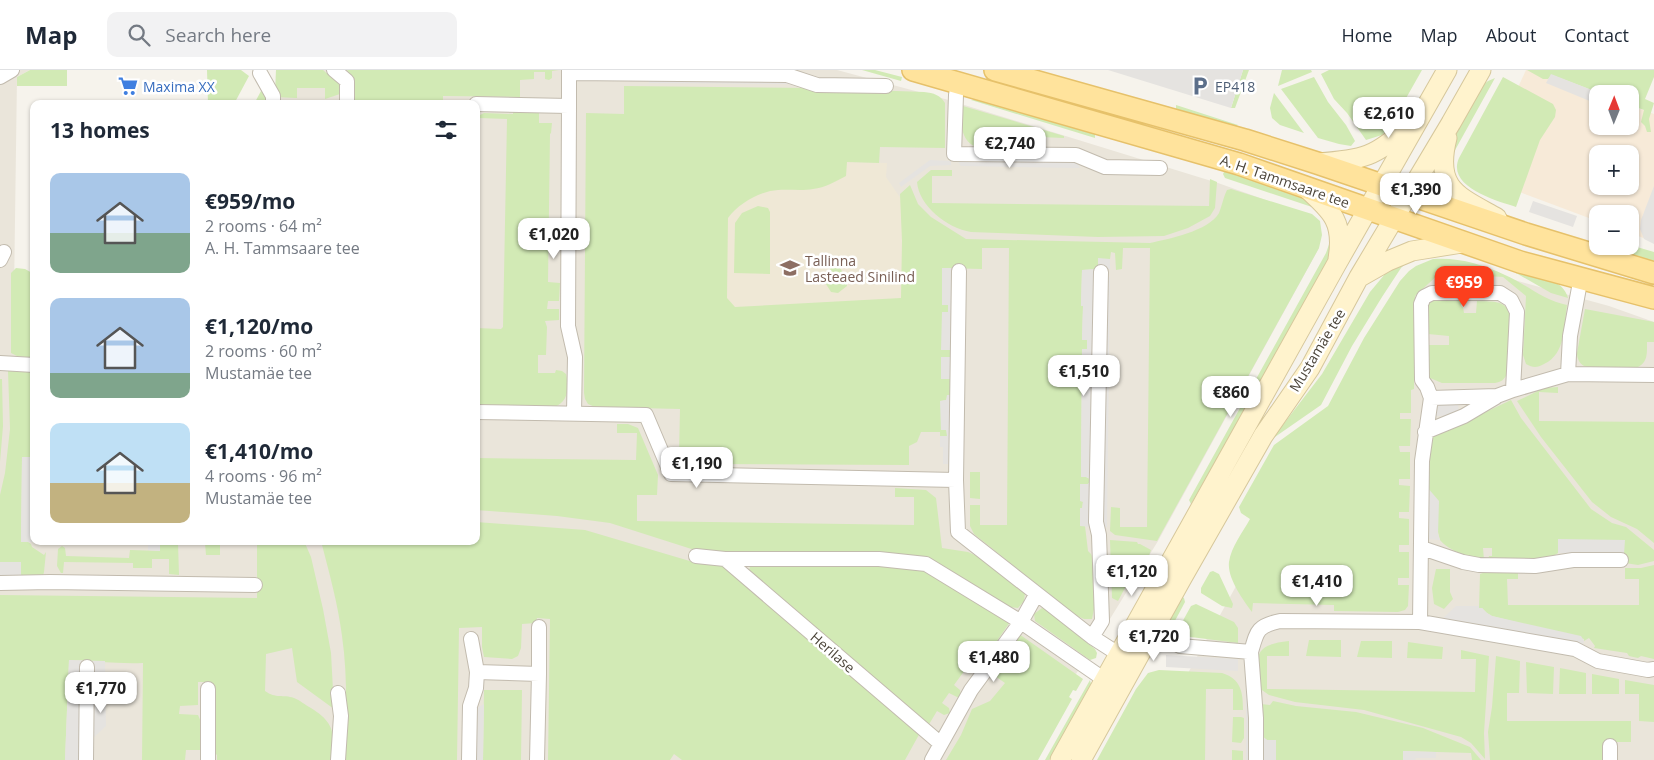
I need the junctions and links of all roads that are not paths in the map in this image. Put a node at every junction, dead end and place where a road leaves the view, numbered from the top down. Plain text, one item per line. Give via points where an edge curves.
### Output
1 (12, 70) edge
2 (334, 70) edge
3 (913, 70) edge
4 (995, 70) edge
5 (1448, 70) edge
6 (1481, 70) edge
7 (569, 72) edge
8 (260, 73) dead end
9 (0, 77) edge
10 (958, 82) junction
11 (886, 86) dead end
12 (272, 100) edge
13 (347, 100) edge
14 (480, 104) edge
15 (569, 106) junction
16 (1424, 111) junction
17 (1451, 123) junction
18 (1317, 163) junction
19 (1160, 168) dead end
20 (1382, 185) junction
21 (1304, 187) junction
22 (1409, 194) junction
23 (1368, 210) junction
24 (1394, 219) junction
25 (1526, 234) junction
26 (1462, 243) junction
27 (1336, 265) junction
28 (959, 271) dead end
29 (1101, 272) dead end
30 (1654, 273) edge
31 (1581, 277) junction
32 (1359, 278) junction
33 (1654, 298) edge
34 (0, 363) edge
35 (30, 365) edge
36 (1568, 374) junction
37 (1654, 375) edge
38 (1513, 390) junction
39 (1497, 396) junction
40 (1431, 398) junction
41 (480, 412) edge
42 (574, 413) junction
43 (1425, 432) junction
44 (956, 480) junction
45 (1422, 548) junction
46 (696, 556) dead end
47 (726, 559) junction
48 (1621, 560) dead end
49 (0, 584) edge
50 (255, 585) dead end
51 (1036, 595) junction
52 (1021, 622) junction
53 (1420, 622) junction
54 (539, 627) dead end
55 (1145, 627) junction
56 (1092, 638) junction
57 (471, 639) dead end
58 (1114, 651) junction
59 (1251, 652) junction
60 (87, 667) dead end
61 (1654, 669) edge
62 (478, 672) junction
63 (538, 674) junction
64 (1127, 676) junction
65 (1105, 680) junction
66 (208, 689) dead end
67 (338, 693) dead end
68 (941, 744) junction
69 (86, 760) edge
70 (208, 760) edge
71 (338, 760) edge
72 (469, 760) edge
73 (537, 760) edge
74 (932, 760) edge
75 (1060, 760) edge
76 (1081, 760) edge
77 (1256, 760) edge

1 - 9 street
2 - 13 street via 347,81
3 - 10 main road, A. H. Tammsaare tee
4 - 18 main road, A. H. Tammsaare tee
5 - 16 main road, Mustamäe tee
6 - 17 main road, Mustamäe tee
7 - 11 street via 787,75 817,85
7 - 15 street
8 - 12 street
10 - 19 street via 954,154 1076,155 1105,167
10 - 21 main road, A. H. Tammsaare tee via 1239,164
14 - 15 street
15 - 42 street via 568,326 575,357
16 - 18 main road via 1388,145 1367,157
16 - 20 main road, Mustamäe tee
17 - 22 main road, Mustamäe tee
17 - 25 main road via 1443,164 1451,187 1461,198
18 - 20 main road, A. H. Tammsaare tee
20 - 22 main road, A. H. Tammsaare tee
20 - 23 main road, Mustamäe tee
21 - 23 main road, A. H. Tammsaare tee
21 - 27 main road via 1326,205 1337,222 1340,242
22 - 24 main road, Mustamäe tee
22 - 25 main road, A. H. Tammsaare tee
23 - 24 main road, A. H. Tammsaare tee
23 - 27 main road, Mustamäe tee
24 - 26 main road, A. H. Tammsaare tee
24 - 32 main road, Mustamäe tee
25 - 30 main road, A. H. Tammsaare tee
26 - 31 main road, A. H. Tammsaare tee
26 - 32 main road via 1412,251
27 - 55 main road, Mustamäe tee
28 - 44 street
29 - 56 street via 1096,522 1102,621
31 - 33 main road, A. H. Tammsaare tee
31 - 36 street via 1570,336
32 - 55 main road, Mustamäe tee via 1310,368 1263,436
34 - 35 street
36 - 37 street
36 - 38 street
38 - 39 street
38 - 40 street via 1517,312 1511,300 1500,293 1432,293 1424,297 1421,304 1422,380
39 - 40 street
39 - 43 street via 1464,416
40 - 43 street
41 - 42 street
42 - 44 street via 646,414 671,474
43 - 45 street
44 - 51 street via 958,532
45 - 48 street via 1479,565 1535,566 1573,560
45 - 53 street
46 - 47 street
47 - 52 street via 879,559 926,564
47 - 68 street, Herilase
49 - 50 street
51 - 52 street
51 - 56 street
52 - 65 street
52 - 68 street via 971,690
53 - 59 street via 1280,621 1258,630
53 - 61 street via 1575,650 1598,661
54 - 63 street
55 - 58 main road, Mustamäe tee
55 - 59 street via 1180,646
55 - 64 main road, Mustamäe tee
56 - 58 street
57 - 62 street
58 - 64 street
58 - 65 main road, Mustamäe tee
59 - 77 street
60 - 69 street
62 - 63 street
62 - 72 street via 470,706
63 - 73 street
64 - 65 street
64 - 76 main road, Mustamäe tee
65 - 75 main road, Mustamäe tee
66 - 70 street
67 - 71 street via 341,716
68 - 74 street

